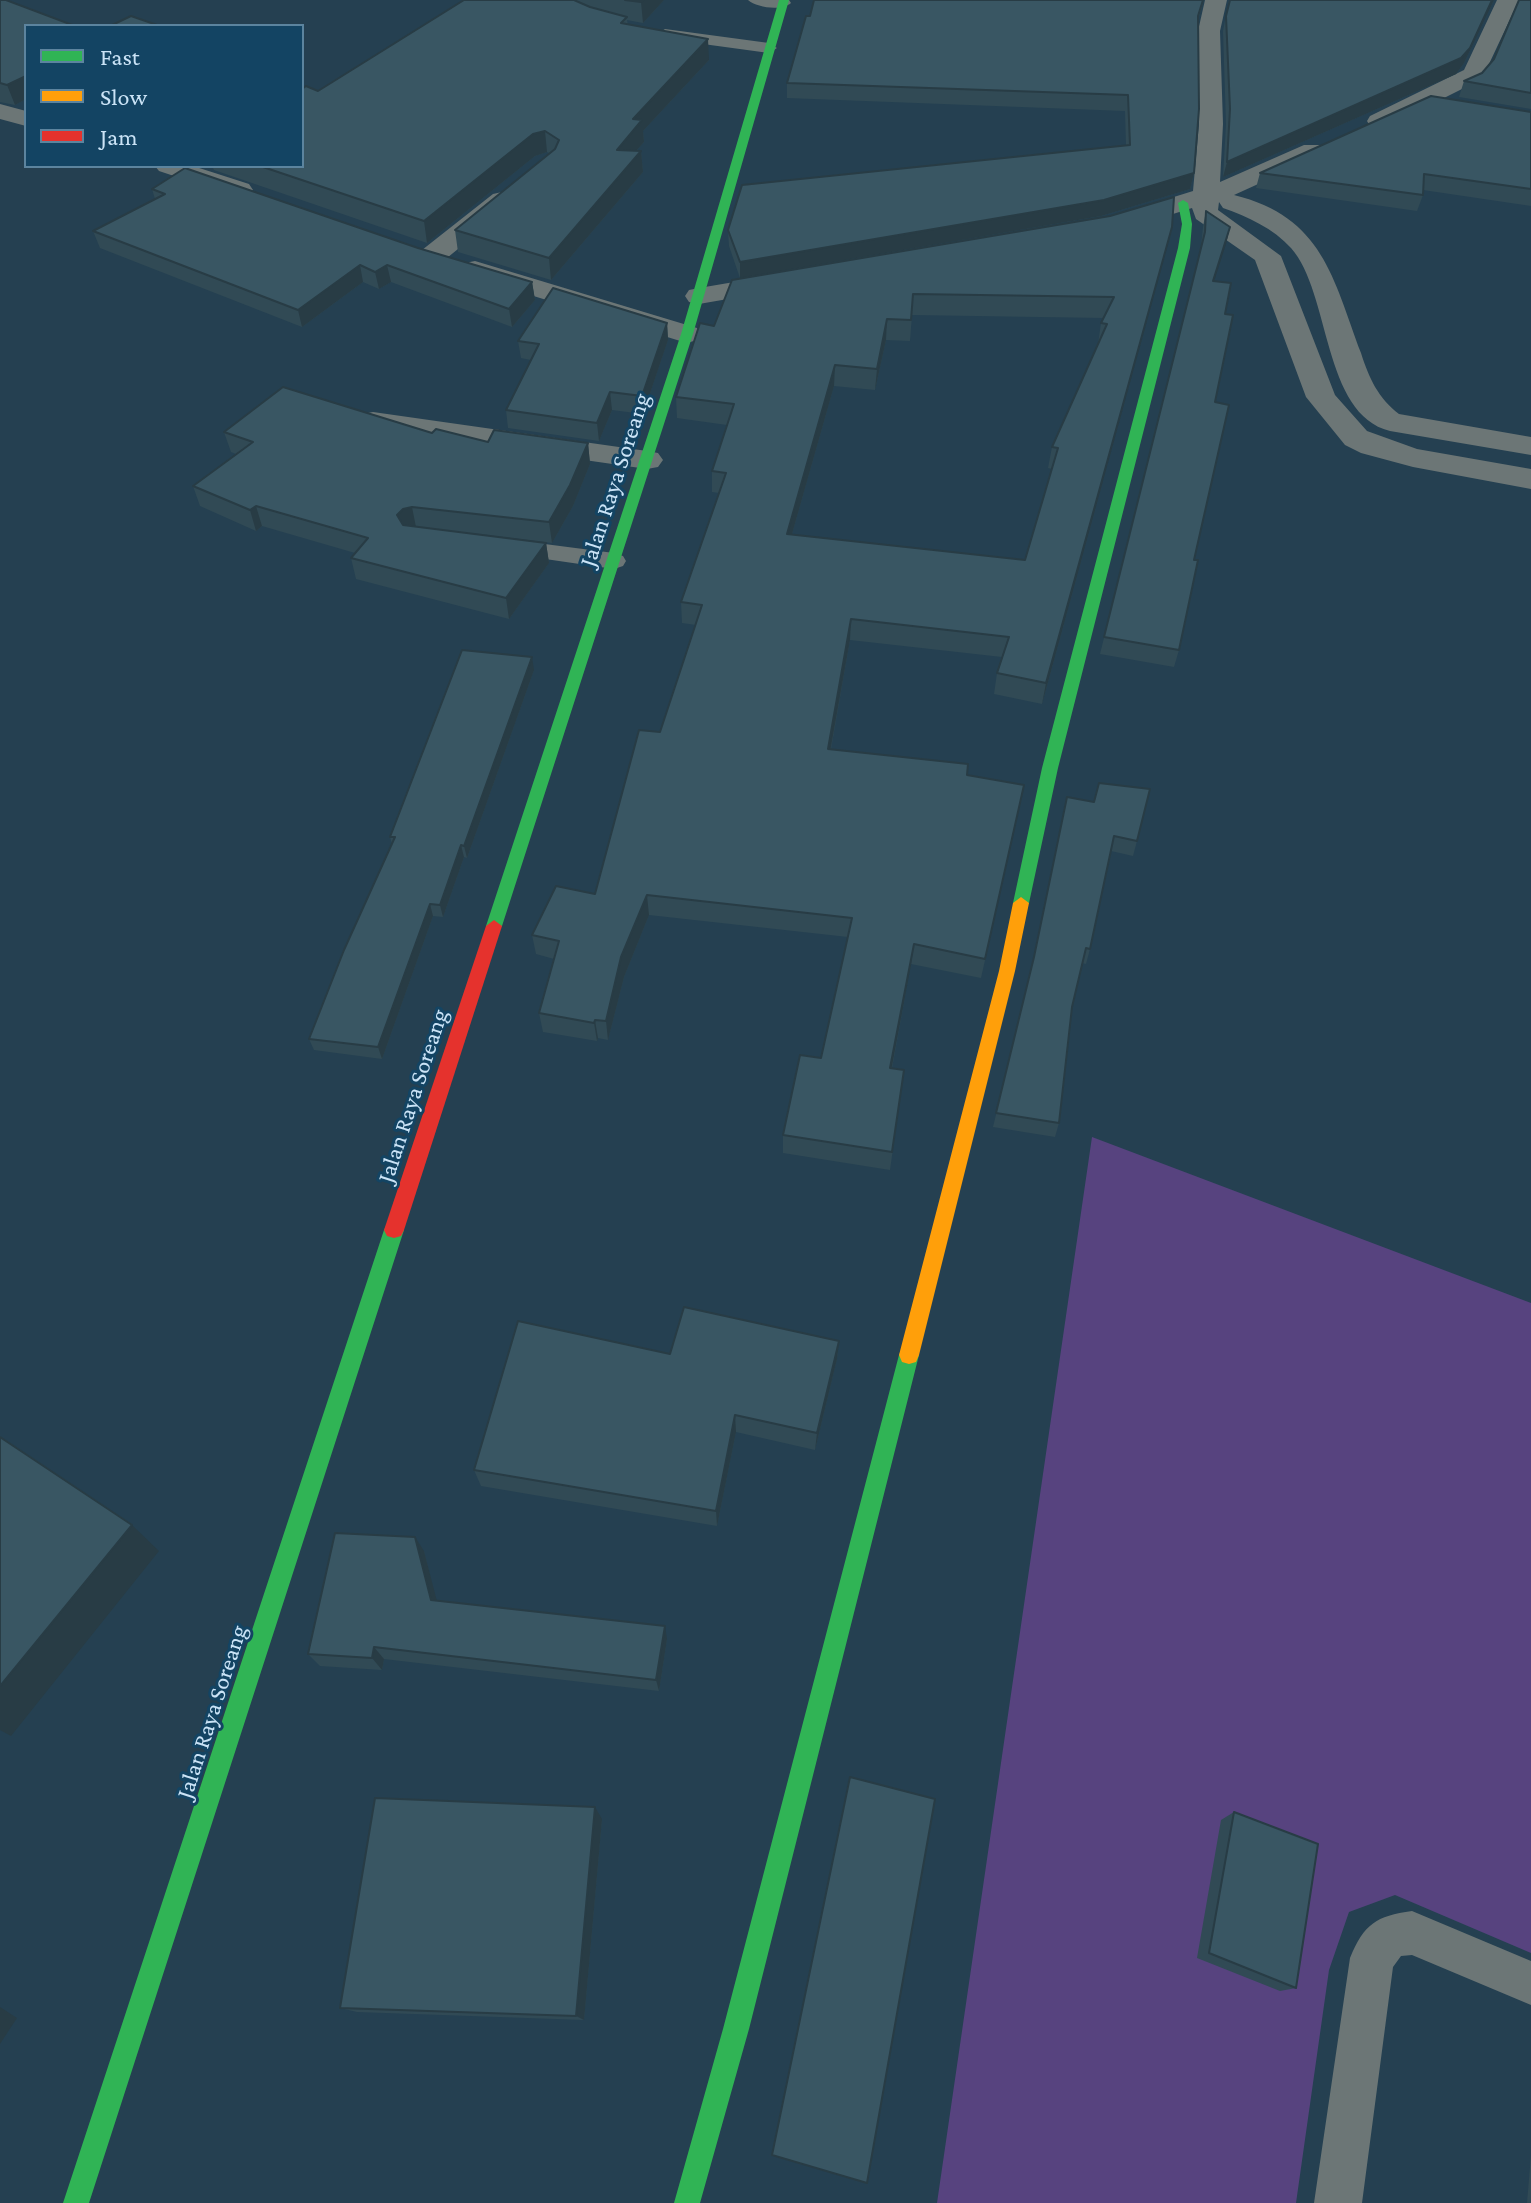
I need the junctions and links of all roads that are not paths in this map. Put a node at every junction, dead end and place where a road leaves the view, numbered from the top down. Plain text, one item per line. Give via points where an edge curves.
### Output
1 (756, 0) edge
2 (1216, 0) edge
3 (1508, 0) edge
4 (783, 2) edge
5 (651, 32) edge
6 (769, 48) junction
7 (1426, 101) junction
8 (1468, 108) edge
9 (0, 111) edge
10 (24, 118) edge
11 (174, 168) edge
12 (524, 183) edge
13 (261, 197) edge
14 (1195, 199) junction
15 (1119, 222) edge
16 (404, 246) edge
17 (432, 256) junction
18 (808, 277) edge
19 (699, 296) junction
20 (687, 334) junction
21 (373, 421) edge
22 (1531, 446) edge
23 (647, 460) junction
24 (1531, 479) edge
25 (477, 544) edge
26 (614, 561) junction
27 (1531, 1983) edge
28 (76, 2203) edge
29 (687, 2203) edge
30 (1338, 2203) edge

1 - 4 lane
2 - 14 street via 1209,31 1211,124
3 - 7 street via 1474,74
4 - 6 main road, Jalan Raya Soreang
5 - 6 lane
6 - 19 main road, Jalan Raya Soreang
7 - 8 street
7 - 14 street
9 - 10 street
11 - 13 street
12 - 17 street
14 - 15 street
14 - 22 street via 1237,204 1303,245 1315,263 1354,373 1384,419
14 - 24 street via 1205,213 1267,256 1321,397 1356,438 1413,458
14 - 29 main road via 1050,768 1007,971
16 - 17 street
17 - 20 street
18 - 19 street
19 - 20 main road, Jalan Raya Soreang
20 - 23 main road, Jalan Raya Soreang
21 - 23 street
23 - 26 main road, Jalan Raya Soreang
25 - 26 lane
26 - 28 main road, Jalan Raya Soreang
27 - 30 lane via 1412,1933 1389,1936 1372,1958

